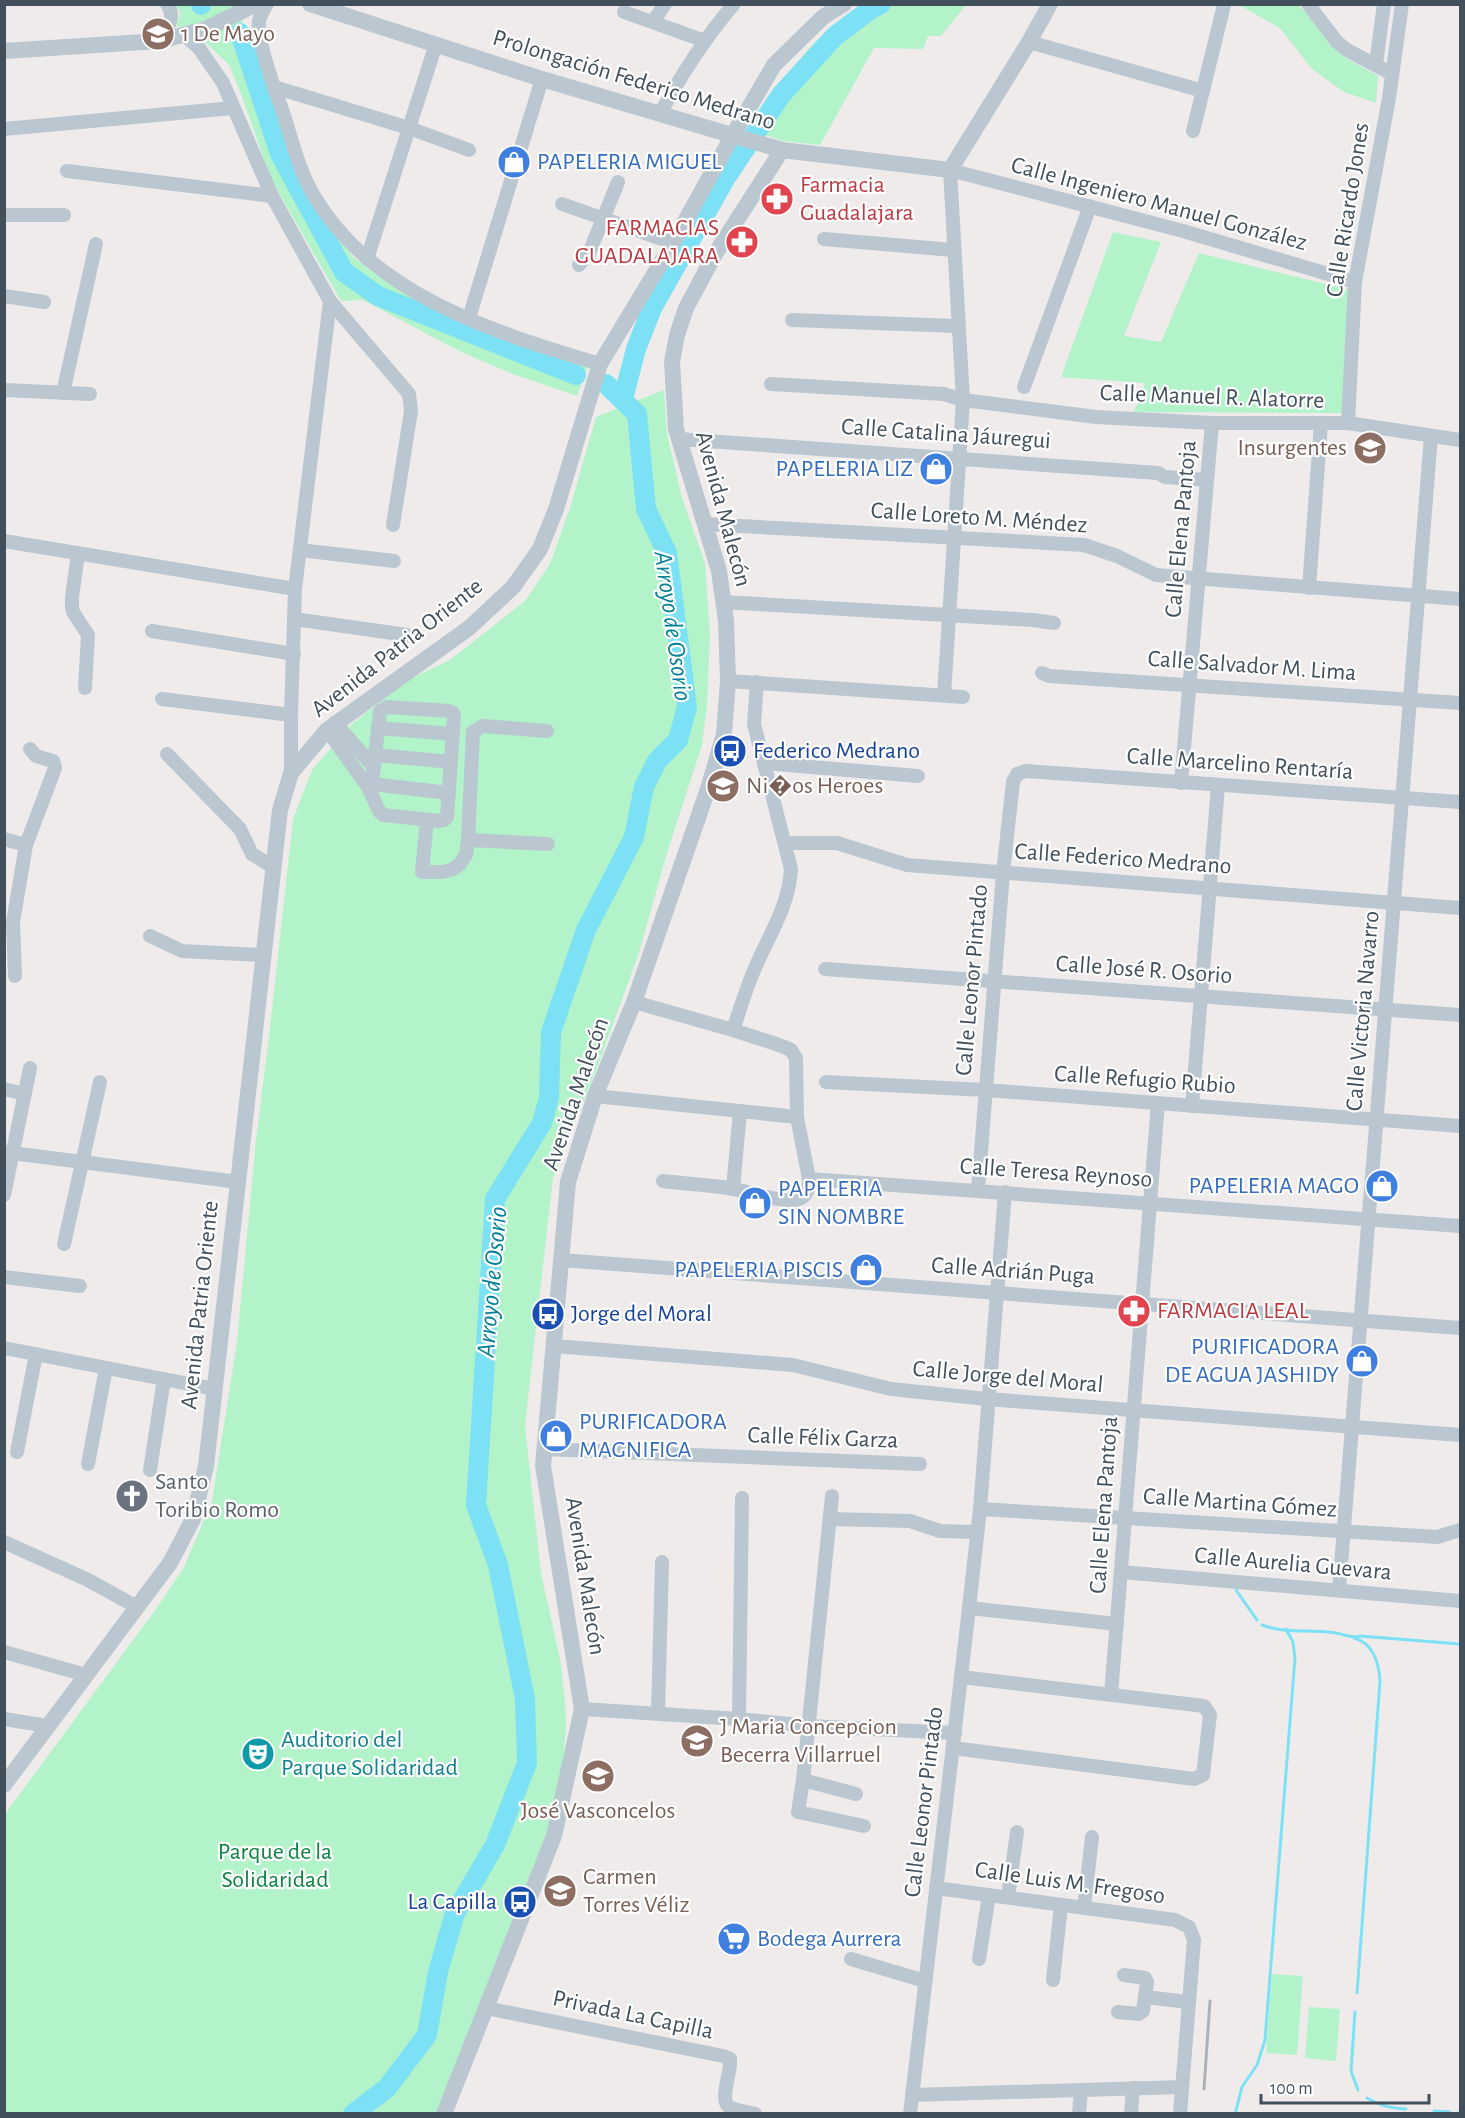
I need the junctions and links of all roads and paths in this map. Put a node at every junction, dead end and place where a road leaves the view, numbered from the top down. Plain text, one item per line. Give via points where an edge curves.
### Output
1 (167, 4) edge
2 (267, 4) edge
3 (310, 4) edge
4 (665, 4) edge
5 (734, 4) edge
6 (844, 4) edge
7 (1050, 4) edge
8 (1384, 4) edge
9 (1402, 4) edge
10 (1224, 5) edge
11 (250, 7) edge
12 (1315, 8) edge
13 (624, 12) dead end
14 (653, 22) junction
15 (185, 36) junction
16 (159, 41) junction
17 (705, 41) junction
18 (1029, 42) junction
19 (436, 44) junction
20 (4, 51) edge
21 (1376, 64) junction
22 (1392, 74) junction
23 (542, 79) junction
24 (274, 87) junction
25 (1203, 91) junction
26 (233, 108) junction
27 (660, 114) junction
28 (409, 128) junction
29 (4, 129) edge
30 (1193, 131) dead end
31 (739, 137) junction
32 (776, 149) junction
33 (469, 150) dead end
34 (950, 170) junction
35 (68, 171) dead end
36 (618, 182) dead end
37 (272, 196) junction
38 (562, 204) dead end
39 (1090, 206) junction
40 (4, 215) edge
41 (64, 215) dead end
42 (603, 218) junction
43 (824, 239) dead end
44 (673, 243) junction
45 (96, 244) dead end
46 (953, 250) junction
47 (367, 259) junction
48 (579, 265) dead end
49 (1355, 282) junction
50 (4, 296) edge
51 (330, 301) junction
52 (44, 302) dead end
53 (470, 318) junction
54 (792, 320) dead end
55 (957, 326) junction
56 (600, 364) junction
57 (771, 384) dead end
58 (1024, 387) dead end
59 (4, 390) edge
60 (63, 393) junction
61 (90, 394) dead end
62 (963, 400) junction
63 (1212, 423) junction
64 (1321, 423) junction
65 (1348, 423) junction
66 (1431, 436) junction
67 (679, 439) junction
68 (1461, 440) edge
69 (959, 457) junction
70 (1208, 480) junction
71 (704, 524) junction
72 (393, 525) dead end
73 (954, 538) junction
74 (4, 541) edge
75 (300, 550) junction
76 (78, 554) junction
77 (394, 561) dead end
78 (1199, 579) junction
79 (1309, 588) junction
80 (295, 589) junction
81 (1418, 596) junction
82 (1461, 599) edge
83 (723, 602) junction
84 (949, 616) junction
85 (294, 619) junction
86 (1049, 622) dead end
87 (152, 632) dead end
88 (407, 635) dead end
89 (294, 654) junction
90 (1042, 673) dead end
91 (728, 681) junction
92 (757, 682) junction
93 (1190, 684) junction
94 (85, 688) dead end
95 (944, 695) junction
96 (963, 697) dead end
97 (162, 699) dead end
98 (1410, 699) junction
99 (1461, 703) edge
100 (291, 715) junction
101 (331, 726) junction
102 (378, 728) junction
103 (548, 731) dead end
104 (453, 734) junction
105 (30, 749) dead end
106 (167, 754) dead end
107 (354, 755) junction
108 (374, 761) junction
109 (451, 762) junction
110 (764, 764) junction
111 (291, 773) junction
112 (1017, 774) joint
113 (918, 776) dead end
114 (1181, 783) junction
115 (1218, 786) junction
116 (371, 788) junction
117 (449, 793) junction
118 (1402, 798) junction
119 (1461, 802) edge
120 (427, 820) junction
121 (4, 839) edge
122 (468, 840) junction
123 (785, 843) junction
124 (548, 844) dead end
125 (26, 845) junction
126 (273, 867) junction
127 (1003, 873) junction
128 (1209, 889) junction
129 (1394, 903) junction
130 (1461, 908) edge
131 (150, 936) dead end
132 (263, 956) junction
133 (825, 969) dead end
134 (15, 976) dead end
135 (994, 982) junction
136 (1201, 997) junction
137 (634, 1002) junction
138 (1385, 1010) junction
139 (1461, 1015) edge
140 (733, 1030) junction
141 (30, 1068) dead end
142 (100, 1082) dead end
143 (826, 1082) dead end
144 (4, 1089) edge
145 (986, 1090) junction
146 (25, 1094) junction
147 (595, 1096) junction
148 (1158, 1103) junction
149 (1192, 1106) junction
150 (740, 1111) junction
151 (797, 1117) junction
152 (1377, 1119) junction
153 (1461, 1126) edge
154 (9, 1153) edge
155 (82, 1163) junction
156 (809, 1179) junction
157 (663, 1181) dead end
158 (238, 1182) junction
159 (733, 1189) junction
160 (978, 1190) junction
161 (1005, 1192) junction
162 (4, 1195) edge
163 (1150, 1203) junction
164 (1369, 1219) junction
165 (1461, 1226) edge
166 (64, 1244) dead end
167 (561, 1260) junction
168 (4, 1277) edge
169 (80, 1286) dead end
170 (996, 1292) junction
171 (1142, 1304) junction
172 (1361, 1320) junction
173 (1461, 1328) edge
174 (554, 1346) junction
175 (4, 1348) edge
176 (36, 1354) junction
177 (106, 1368) junction
178 (164, 1379) junction
179 (215, 1389) junction
180 (987, 1399) junction
181 (1134, 1410) junction
182 (1352, 1427) junction
183 (1461, 1436) edge
184 (544, 1449) junction
185 (17, 1452) dead end
186 (88, 1464) dead end
187 (920, 1464) dead end
188 (150, 1470) dead end
189 (832, 1496) dead end
190 (742, 1498) dead end
191 (980, 1509) junction
192 (830, 1519) junction
193 (1125, 1519) junction
194 (1461, 1530) edge
195 (977, 1532) junction
196 (1344, 1532) junction
197 (4, 1542) edge
198 (662, 1562) dead end
199 (1121, 1572) junction
200 (1339, 1590) junction
201 (1461, 1601) edge
202 (137, 1607) junction
203 (969, 1608) junction
204 (1117, 1624) junction
205 (4, 1652) edge
206 (86, 1675) junction
207 (962, 1677) junction
208 (1111, 1695) junction
209 (582, 1709) junction
210 (658, 1713) junction
211 (4, 1719) edge
212 (739, 1719) junction
213 (48, 1726) junction
214 (809, 1726) junction
215 (955, 1733) junction
216 (953, 1748) junction
217 (803, 1780) junction
218 (4, 1785) edge
219 (856, 1794) dead end
220 (864, 1826) dead end
221 (1017, 1832) dead end
222 (1092, 1837) dead end
223 (936, 1888) junction
224 (989, 1895) junction
225 (1008, 1897) junction
226 (1061, 1905) junction
227 (1084, 1908) junction
228 (851, 1959) dead end
229 (979, 1959) dead end
230 (1124, 1975) dead end
231 (1053, 1980) dead end
232 (926, 1981) junction
233 (1145, 1997) junction
234 (1188, 2002) junction
235 (486, 2008) junction
236 (1118, 2012) dead end
237 (1182, 2087) junction
238 (1134, 2088) junction
239 (1081, 2090) junction
240 (912, 2095) junction
241 (448, 2113) edge
242 (755, 2114) edge
243 (910, 2114) edge
244 (1079, 2114) edge
245 (1131, 2114) edge
246 (1180, 2114) edge

1 - 16 street via 171,18
2 - 24 street via 259,28
3 - 19 street, Prolongación Federico Medrano
4 - 14 street
5 - 17 street
6 - 31 street, Avenida Patria Oriente via 823,18 774,65
7 - 18 street
8 - 21 street
9 - 22 street, Calle Ricardo Jones
10 - 25 street
11 - 15 street
12 - 21 street via 1337,42
13 - 14 street
14 - 17 street
15 - 16 street
15 - 26 street via 199,48 223,82
16 - 20 street
17 - 27 street
18 - 25 street
18 - 34 street
19 - 23 street, Prolongación Federico Medrano
19 - 28 street
21 - 22 street
22 - 49 street, Calle Ricardo Jones
23 - 27 street, Prolongación Federico Medrano
23 - 53 street
24 - 28 street
24 - 47 street via 312,193
25 - 30 street
26 - 29 street
26 - 37 street
27 - 31 street, Prolongación Federico Medrano
28 - 33 street
28 - 47 street
31 - 32 street, Prolongación Federico Medrano
31 - 44 street, Avenida Patria Oriente
32 - 34 street, Prolongación Federico Medrano
32 - 67 street, Avenida Malecón via 686,308 672,362
34 - 39 street, Calle Ingeniero Manuel González
34 - 46 street
35 - 37 street
36 - 42 street
37 - 51 street
38 - 42 street
39 - 49 street, Calle Ingeniero Manuel González
39 - 58 street
40 - 41 street
42 - 44 street
42 - 48 street via 589,253
43 - 46 street
44 - 56 street, Avenida Patria Oriente
45 - 60 street
46 - 55 street
47 - 53 street via 429,300
49 - 65 street, Calle Ricardo Jones
50 - 52 street
51 - 72 street via 411,399
51 - 75 street, Avenida Patria Oriente
53 - 56 street via 512,337
54 - 55 street
55 - 62 street
56 - 101 street, Avenida Patria Oriente via 556,509 540,549 513,587 469,628
57 - 62 street, Calle Manuel R. Alatorre via 944,394
59 - 60 street
60 - 61 street
62 - 63 street, Calle Manuel R. Alatorre via 1096,417
62 - 69 street
63 - 64 street, Calle Manuel R. Alatorre
63 - 70 street, Calle Elena Pantoja
64 - 65 street, Calle Manuel R. Alatorre
64 - 79 street
65 - 66 street, Calle Manuel R. Alatorre
66 - 68 street, Calle Manuel R. Alatorre
66 - 81 street, Calle Victoria Navarro
67 - 69 street, Calle Catalina Jáuregui
67 - 71 street, Avenida Malecón
69 - 70 street, Calle Catalina Jáuregui
69 - 73 street
70 - 78 street, Calle Elena Pantoja
71 - 73 street, Calle Loreto M. Méndez
71 - 83 street, Avenida Malecón via 719,571
73 - 78 street, Calle Loreto M. Méndez via 1084,545 1156,576
73 - 84 street
74 - 76 street
75 - 77 street
75 - 80 street, Avenida Patria Oriente
76 - 80 street
76 - 94 street via 72,607 88,635
78 - 79 street, Calle Loreto M. Méndez
78 - 93 street, Calle Elena Pantoja
79 - 81 street, Calle Loreto M. Méndez
80 - 85 street, Avenida Patria Oriente
81 - 82 street, Calle Loreto M. Méndez
81 - 98 street, Calle Victoria Navarro
83 - 84 street
83 - 91 street, Avenida Malecón
84 - 86 street
84 - 95 street
85 - 88 street
85 - 89 street, Avenida Patria Oriente
87 - 89 street
89 - 100 street, Avenida Patria Oriente
90 - 93 street, Calle Salvador M. Lima
91 - 92 street
91 - 137 street, Avenida Malecón via 724,734 708,789
92 - 95 street
92 - 110 street via 754,724
93 - 98 street, Calle Salvador M. Lima
93 - 114 street, Calle Elena Pantoja
95 - 96 street
97 - 100 street
98 - 99 street, Calle Salvador M. Lima
98 - 118 street, Calle Victoria Navarro
100 - 111 street, Avenida Patria Oriente
101 - 107 street
101 - 111 street, Avenida Patria Oriente
102 - 104 street
102 - 104 street via 380,711 387,707 449,711 454,716
102 - 108 street
103 - 122 street via 483,726 473,732
104 - 109 street
105 - 125 street via 36,756 53,761 55,768
106 - 126 street via 240,829 252,854
107 - 108 street
107 - 116 street
108 - 109 street
108 - 116 street
109 - 117 street
110 - 113 street
110 - 123 street
111 - 126 street, Avenida Patria Oriente via 280,810
112 - 114 street, Calle Marcelino Rentaría via 1026,771
112 - 127 street, Calle Leonor Pintado
114 - 115 street, Calle Marcelino Rentaría
115 - 118 street, Calle Marcelino Rentaría
115 - 128 street
116 - 117 street
116 - 120 street via 383,815
117 - 120 street via 447,817
118 - 119 street, Calle Marcelino Rentaría
118 - 129 street, Calle Victoria Navarro
120 - 122 street via 422,872 442,872 459,865 466,855
121 - 125 street
122 - 124 street
123 - 127 street, Calle Federico Medrano via 837,843 907,865
123 - 140 street via 791,869 790,887
125 - 134 street via 13,922
126 - 132 street, Avenida Patria Oriente
127 - 128 street, Calle Federico Medrano
127 - 135 street, Calle Leonor Pintado
128 - 129 street, Calle Federico Medrano
128 - 136 street
129 - 130 street, Calle Federico Medrano
129 - 138 street, Calle Victoria Navarro
131 - 132 street via 182,951
132 - 158 street, Avenida Patria Oriente
133 - 135 street, Calle José R. Osorio
135 - 136 street, Calle José R. Osorio
135 - 145 street, Calle Leonor Pintado
136 - 138 street, Calle José R. Osorio
136 - 149 street
137 - 140 street
137 - 147 street, Avenida Malecón
138 - 139 street, Calle José R. Osorio
138 - 152 street, Calle Victoria Navarro
140 - 151 street via 791,1050 796,1058
141 - 146 street
142 - 155 street
143 - 145 street, Calle Refugio Rubio
144 - 146 street
145 - 148 street, Calle Refugio Rubio
145 - 160 street, Calle Leonor Pintado
146 - 154 street
147 - 150 street
147 - 167 street, Avenida Malecón via 568,1182
148 - 149 street, Calle Refugio Rubio
148 - 163 street, Calle Elena Pantoja
149 - 152 street, Calle Refugio Rubio
150 - 151 street
150 - 159 street
151 - 156 street
152 - 153 street, Calle Refugio Rubio
152 - 164 street, Calle Victoria Navarro
154 - 155 street
154 - 162 street
155 - 158 street
155 - 166 street
156 - 159 street via 808,1190 799,1199
156 - 160 street, Calle Teresa Reynoso
157 - 159 street
158 - 179 street, Avenida Patria Oriente
160 - 161 street, Calle Teresa Reynoso
161 - 163 street, Calle Teresa Reynoso
161 - 170 street, Calle Leonor Pintado
163 - 164 street, Calle Teresa Reynoso
163 - 171 street, Calle Elena Pantoja
164 - 165 street, Calle Teresa Reynoso
164 - 172 street, Calle Victoria Navarro
167 - 170 street, Calle Adrián Puga
167 - 174 street, Avenida Malecón
168 - 169 street
170 - 171 street, Calle Adrián Puga
170 - 180 street, Calle Leonor Pintado
171 - 172 street, Calle Adrián Puga
171 - 181 street, Calle Elena Pantoja
172 - 173 street, Calle Adrián Puga
172 - 182 street, Calle Victoria Navarro
174 - 180 street, Calle Jorge del Moral via 793,1365 891,1389
174 - 184 street, Avenida Malecón
175 - 176 street
176 - 177 street
176 - 185 street
177 - 178 street
177 - 186 street
178 - 179 street
178 - 188 street
179 - 202 street, Avenida Patria Oriente via 206,1466 193,1519 170,1563
180 - 181 street, Calle Jorge del Moral
180 - 191 street, Calle Leonor Pintado
181 - 182 street, Calle Jorge del Moral
181 - 193 street, Calle Elena Pantoja
182 - 183 street, Calle Jorge del Moral
182 - 196 street, Calle Victoria Navarro
184 - 187 street, Calle Félix Garza
184 - 209 street, Avenida Malecón via 543,1466
189 - 192 street
190 - 212 street
191 - 193 street, Calle Martina Gómez
191 - 195 street, Calle Leonor Pintado
192 - 195 street via 910,1521 940,1531
192 - 214 street
193 - 196 street, Calle Martina Gómez
193 - 199 street, Calle Elena Pantoja
194 - 196 street, Calle Martina Gómez via 1437,1537
195 - 203 street, Calle Leonor Pintado
196 - 200 street, Calle Victoria Navarro
197 - 202 street
198 - 210 street
199 - 200 street, Calle Aurelia Guevara
199 - 204 street, Calle Elena Pantoja
200 - 201 street, Calle Aurelia Guevara
202 - 206 street, Avenida Patria Oriente
203 - 204 street
203 - 207 street, Calle Leonor Pintado
204 - 208 street, Calle Elena Pantoja
205 - 206 street
206 - 213 street, Avenida Patria Oriente
207 - 208 street
207 - 215 street, Calle Leonor Pintado
208 - 216 street via 1204,1706 1210,1715 1203,1775 1194,1779
209 - 210 street
209 - 235 street, Avenida Malecón via 554,1836
210 - 212 street
211 - 213 street
212 - 214 street
213 - 218 street, Avenida Patria Oriente
214 - 215 street
214 - 217 street
215 - 216 street, Calle Leonor Pintado
216 - 223 street, Calle Leonor Pintado
217 - 219 street
217 - 220 street via 798,1812
221 - 225 street
222 - 227 street
223 - 224 street, Calle Luis M. Fregoso
223 - 232 street, Calle Leonor Pintado
224 - 225 street, Calle Luis M. Fregoso
224 - 229 street
225 - 226 street, Calle Luis M. Fregoso
226 - 227 street, Calle Luis M. Fregoso
226 - 231 street
227 - 234 street, Calle Luis M. Fregoso via 1176,1920 1189,1927 1194,1940
228 - 232 street
230 - 233 street via 1145,1978
232 - 240 street, Calle Leonor Pintado
233 - 234 street
233 - 236 street via 1139,2014
234 - 237 street, Calle Luis M. Fregoso
235 - 241 street, Avenida Malecón
235 - 242 street, Privada La Capilla via 723,2056 730,2059 731,2068 725,2103
237 - 238 street
237 - 246 street, Calle Luis M. Fregoso
238 - 239 street
238 - 245 street
239 - 240 street
239 - 244 street
240 - 243 street, Calle Leonor Pintado

